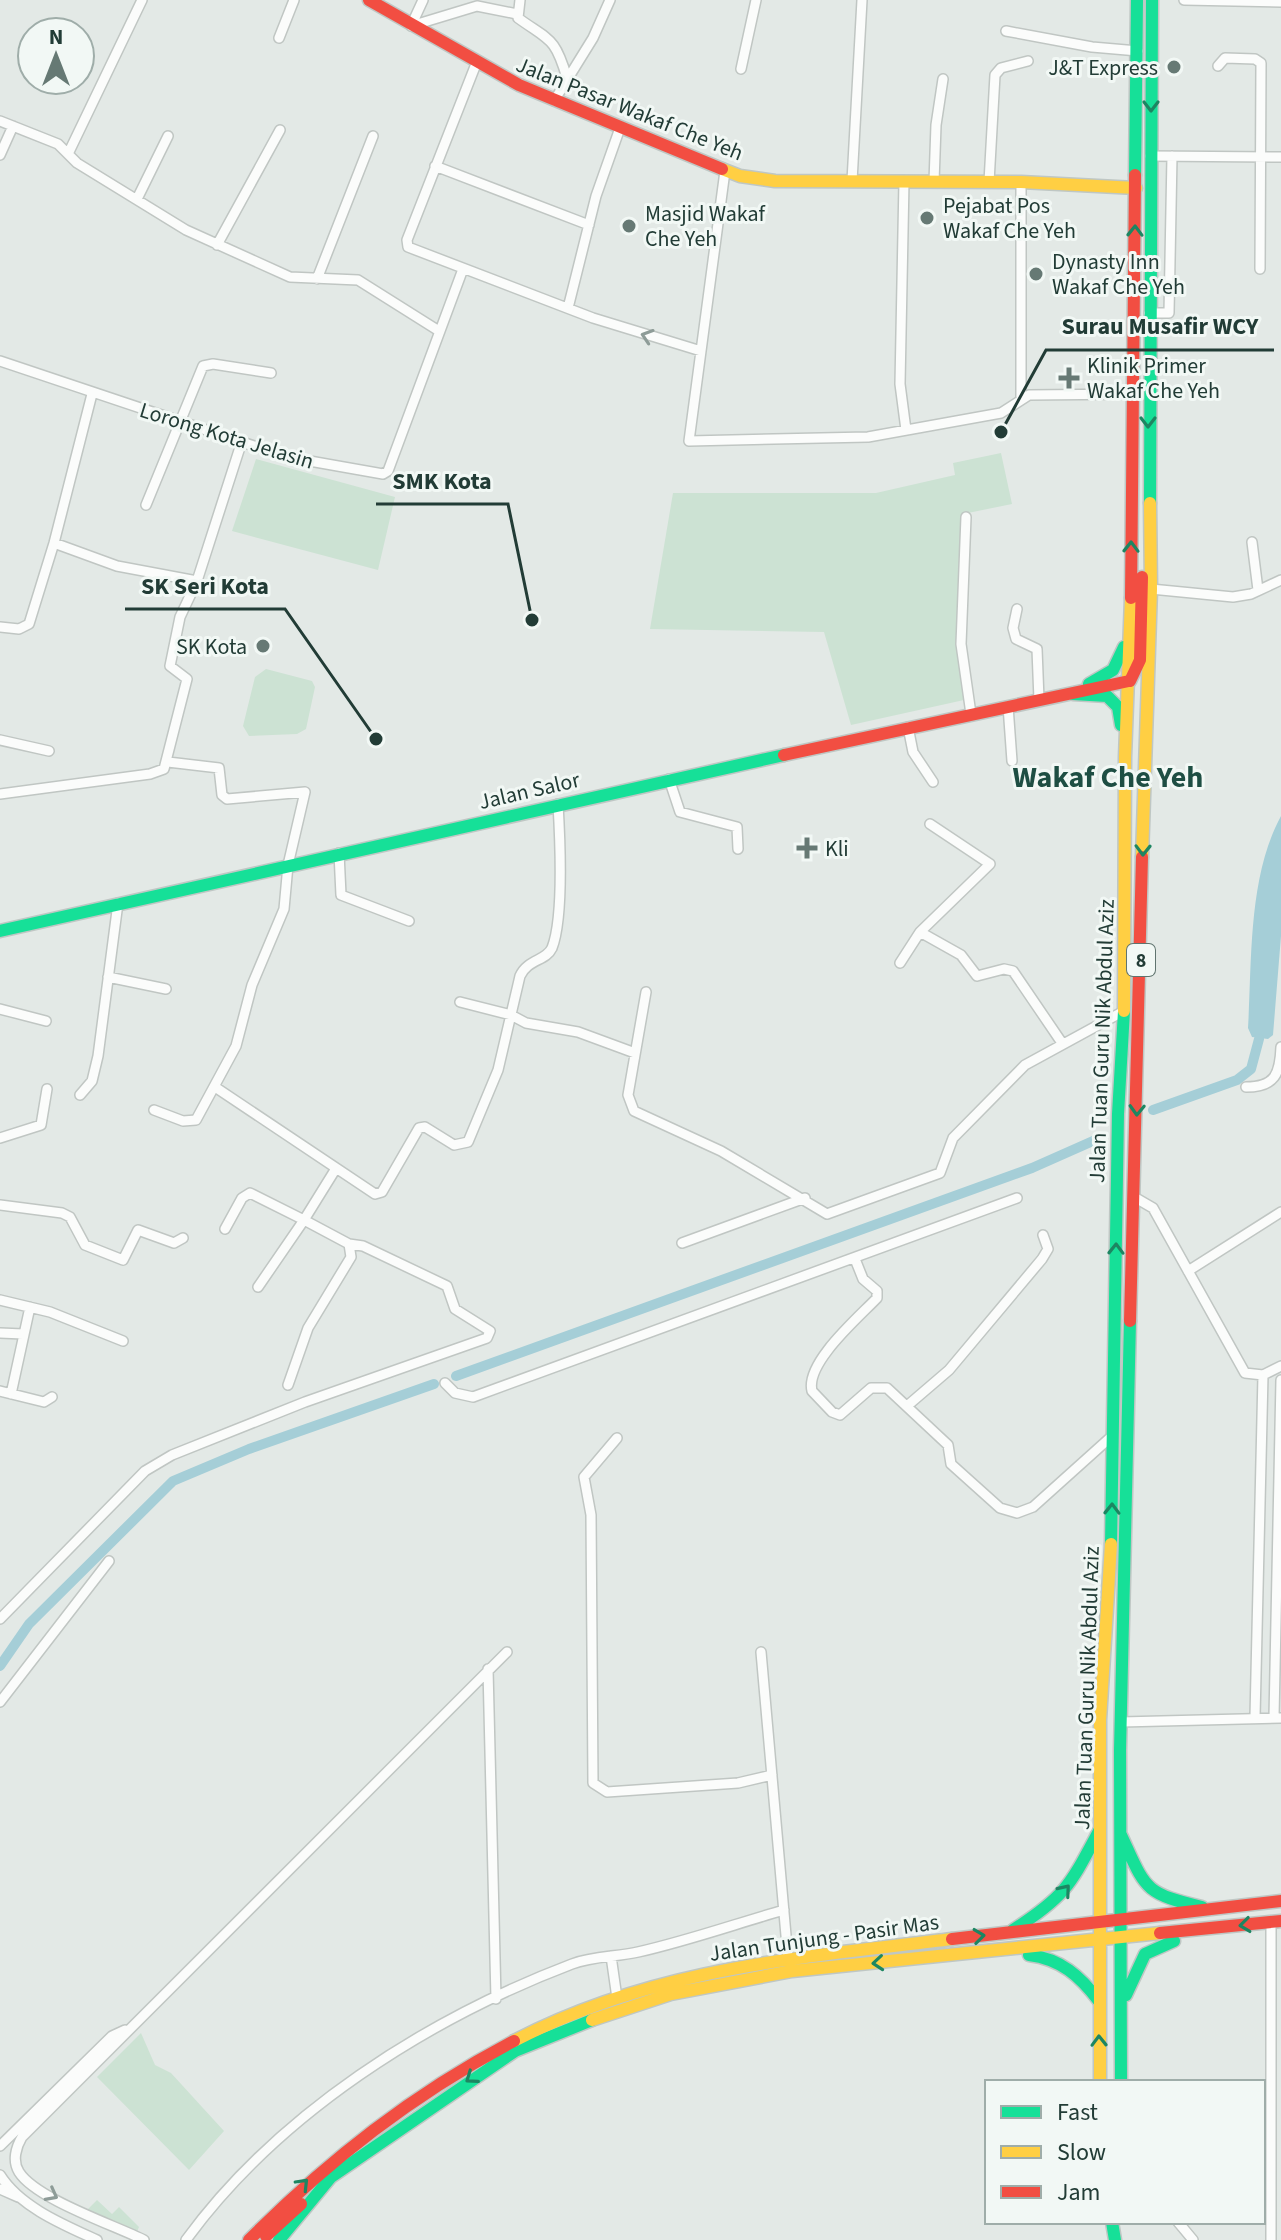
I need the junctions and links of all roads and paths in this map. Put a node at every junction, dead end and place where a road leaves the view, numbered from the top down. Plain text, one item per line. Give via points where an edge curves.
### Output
1 (142, 0) edge
2 (294, 0) edge
3 (369, 0) edge
4 (423, 0) edge
5 (520, 0) edge
6 (610, 0) edge
7 (756, 0) edge
8 (862, 0) edge
9 (1137, 0) edge
10 (1152, 0) edge
11 (1184, 0) edge
12 (1281, 2) edge
13 (517, 14) junction
14 (411, 26) junction
15 (1006, 31) dead end
16 (279, 38) dead end
17 (1138, 51) junction
18 (1028, 61) dead end
19 (476, 64) junction
20 (1218, 66) dead end
21 (741, 69) dead end
22 (567, 78) junction
23 (943, 79) dead end
24 (554, 101) junction
25 (0, 121) edge
26 (13, 126) junction
27 (620, 128) junction
28 (280, 130) dead end
29 (168, 136) dead end
30 (373, 136) dead end
31 (68, 154) junction
32 (0, 155) edge
33 (1150, 156) junction
34 (1172, 156) junction
35 (1261, 157) junction
36 (1281, 157) edge
37 (435, 166) junction
38 (725, 171) junction
39 (852, 181) junction
40 (904, 181) junction
41 (934, 182) junction
42 (989, 182) junction
43 (1021, 182) junction
44 (1136, 188) junction
45 (137, 199) junction
46 (589, 225) junction
47 (217, 245) junction
48 (1149, 266) junction
49 (1170, 267) junction
50 (463, 269) junction
51 (1260, 269) dead end
52 (317, 279) junction
53 (568, 308) junction
54 (1149, 313) junction
55 (439, 331) junction
56 (701, 351) junction
57 (0, 361) edge
58 (271, 373) dead end
59 (92, 394) junction
60 (1133, 394) junction
61 (1021, 397) junction
62 (179, 422) junction
63 (906, 430) junction
64 (242, 441) junction
65 (1148, 499) junction
66 (146, 505) dead end
67 (966, 517) dead end
68 (1252, 542) dead end
69 (54, 543) junction
70 (1281, 580) edge
71 (197, 581) junction
72 (1151, 589) junction
73 (1258, 590) junction
74 (1131, 593) junction
75 (1017, 609) dead end
76 (0, 627) edge
77 (1129, 681) junction
78 (1089, 684) junction
79 (1073, 694) junction
80 (1042, 699) junction
81 (1008, 706) junction
82 (971, 714) junction
83 (908, 727) junction
84 (0, 740) edge
85 (49, 751) dead end
86 (1125, 757) junction
87 (1012, 761) dead end
88 (168, 762) junction
89 (669, 779) junction
90 (933, 782) dead end
91 (0, 794) edge
92 (558, 804) junction
93 (1143, 808) junction
94 (930, 824) dead end
95 (738, 849) dead end
96 (339, 853) junction
97 (288, 865) junction
98 (118, 903) junction
99 (409, 921) dead end
100 (23, 927) junction
101 (0, 931) edge
102 (920, 932) junction
103 (0, 939) edge
104 (900, 963) dead end
105 (108, 977) junction
106 (166, 989) dead end
107 (646, 992) dead end
108 (460, 1002) dead end
109 (0, 1009) edge
110 (1124, 1011) junction
111 (511, 1015) junction
112 (46, 1021) dead end
113 (1062, 1043) junction
114 (1281, 1047) edge
115 (635, 1053) junction
116 (215, 1087) junction
117 (1246, 1087) dead end
118 (47, 1089) dead end
119 (80, 1095) dead end
120 (154, 1110) dead end
121 (0, 1138) edge
122 (335, 1170) junction
123 (1134, 1197) junction
124 (805, 1198) junction
125 (1017, 1198) dead end
126 (0, 1205) edge
127 (1281, 1212) edge
128 (304, 1220) junction
129 (225, 1229) dead end
130 (1043, 1235) dead end
131 (183, 1238) dead end
132 (682, 1243) dead end
133 (349, 1244) junction
134 (855, 1259) junction
135 (1188, 1271) junction
136 (258, 1287) dead end
137 (0, 1300) edge
138 (30, 1307) junction
139 (0, 1333) edge
140 (23, 1334) junction
141 (123, 1341) dead end
142 (1281, 1366) edge
143 (1263, 1375) junction
144 (1281, 1380) edge
145 (445, 1383) dead end
146 (288, 1385) dead end
147 (5, 1392) edge
148 (52, 1397) dead end
149 (907, 1406) junction
150 (1113, 1435) junction
151 (617, 1438) dead end
152 (109, 1561) dead end
153 (0, 1619) edge
154 (507, 1652) dead end
155 (761, 1652) dead end
156 (488, 1669) junction
157 (0, 1702) edge
158 (1255, 1717) junction
159 (1278, 1718) edge
160 (1121, 1722) junction
161 (772, 1775) junction
162 (1100, 1830) junction
163 (1119, 1831) junction
164 (1281, 1901) edge
165 (784, 1910) junction
166 (1210, 1910) junction
167 (1120, 1920) junction
168 (1276, 1921) edge
169 (1099, 1922) junction
170 (1208, 1930) junction
171 (1009, 1932) junction
172 (1120, 1939) junction
173 (1099, 1941) junction
174 (1012, 1951) junction
175 (611, 1956) junction
176 (788, 1958) junction
177 (617, 1998) junction
178 (496, 1999) junction
179 (1099, 2001) junction
180 (1121, 2003) junction
181 (125, 2030) junction
182 (1100, 2080) edge
183 (1121, 2080) edge
184 (1273, 2101) junction
185 (1281, 2113) edge
186 (2, 2144) edge
187 (0, 2154) edge
188 (0, 2175) edge
189 (331, 2177) junction
190 (0, 2189) edge
191 (25, 2199) junction
192 (1180, 2224) edge
193 (97, 2240) edge
194 (144, 2240) edge
195 (186, 2240) edge
196 (249, 2240) edge
197 (262, 2240) edge
198 (279, 2240) edge
199 (1193, 2240) edge
200 (1271, 2240) edge

1 - 31 street
2 - 16 street
3 - 14 main road, Jalan Pasar Wakaf Che Yeh
4 - 14 street
5 - 13 street
6 - 22 street
7 - 21 street
8 - 39 street
9 - 17 main road, Jalan Tuan Guru Nik Abdul Aziz / 8
10 -> 33 main road, Jalan Tuan Guru Nik Abdul Aziz / 8
11 - 12 street
13 - 14 street via 477,6
13 - 22 street via 555,44
14 - 19 main road, Jalan Pasar Wakaf Che Yeh
15 - 17 street
17 - 44 main road, Jalan Tuan Guru Nik Abdul Aziz / 8
18 - 42 street via 1001,68 995,75
19 - 24 main road, Jalan Pasar Wakaf Che Yeh
19 - 37 street
20 - 35 street via 1225,58 1261,63
22 - 24 street
23 - 41 street
24 - 27 main road, Jalan Pasar Wakaf Che Yeh
25 - 26 street
26 - 31 street via 48,139
26 - 32 street
27 - 38 main road, Jalan Pasar Wakaf Che Yeh
27 - 46 street
28 - 47 street
29 - 45 street
30 - 52 street
31 - 45 street
33 - 34 street
33 - 48 main road, Jalan Tuan Guru Nik Abdul Aziz / 8
34 - 35 street
34 - 49 street
35 - 36 street
35 - 51 street
37 - 46 street
37 - 50 street via 407,245
38 - 39 main road, Jalan Pasar Wakaf Che Yeh via 775,181
38 - 56 street
39 - 40 main road, Jalan Pasar Wakaf Che Yeh
40 - 41 main road, Jalan Pasar Wakaf Che Yeh
40 - 63 street via 900,384
41 - 42 main road, Jalan Pasar Wakaf Che Yeh
42 - 43 main road, Jalan Pasar Wakaf Che Yeh
43 - 44 main road, Jalan Pasar Wakaf Che Yeh
43 - 61 street
60 -> 44 main road, Jalan Tuan Guru Nik Abdul Aziz / 8
45 - 47 street
46 - 53 street
47 - 52 street via 277,272
48 - 49 street
48 - 54 main road, Jalan Tuan Guru Nik Abdul Aziz / 8
49 - 54 street via 1169,313
50 - 53 street
50 - 55 street, Lorong Kota Jelasin
52 - 55 street via 343,277 369,284
56 -> 53 street
54 -> 65 main road, Jalan Tuan Guru Nik Abdul Aziz / 8
55 - 64 street, Lorong Kota Jelasin via 388,471 369,473 287,457
56 - 63 street via 689,441 868,437
57 - 59 street, Lorong Kota Jelasin
58 - 62 street via 203,366
59 - 62 street, Lorong Kota Jelasin
59 - 69 street
60 - 61 street
74 -> 60 main road, Jalan Tuan Guru Nik Abdul Aziz / 8
61 - 63 street via 1001,413
62 - 64 street, Lorong Kota Jelasin
62 - 66 street
64 - 71 street
65 - 72 main road, Jalan Tuan Guru Nik Abdul Aziz / 8
65 - 77 main road via 1140,660
67 - 82 street via 961,644
68 - 73 street
69 - 71 street via 117,566
69 - 76 street via 29,624
70 - 73 street
71 - 88 street via 180,617 170,663 187,679
72 - 73 street via 1233,597
72 - 93 main road, Jalan Tuan Guru Nik Abdul Aziz / 8
74 - 77 main road, Jalan Tuan Guru Nik Abdul Aziz / 8
74 - 78 main road via 1121,664
75 - 80 street via 1016,639 1037,649
77 - 78 main road, Jalan Salor
77 - 79 main road, Jalan Salor
77 - 86 main road, Jalan Tuan Guru Nik Abdul Aziz / 8
77 - 93 main road via 1140,697
78 - 80 main road, Jalan Salor
79 - 80 main road, Jalan Salor
79 - 86 main road via 1098,694 1113,701
80 - 81 main road, Jalan Salor
81 - 82 main road, Jalan Salor
81 - 87 street
82 - 83 main road, Jalan Salor
83 - 89 main road, Jalan Salor
83 - 90 street via 913,752
84 - 85 street
86 - 110 main road, Jalan Tuan Guru Nik Abdul Aziz / 8
88 - 91 street via 157,773
88 - 97 street via 219,768 227,799 305,792
89 - 92 main road, Jalan Salor
89 - 95 street via 680,812 737,827
92 - 96 main road, Jalan Salor
92 - 111 street via 560,874 552,947 524,967
93 -> 123 main road, Jalan Tuan Guru Nik Abdul Aziz / 8
94 - 102 street via 990,864
96 - 97 main road, Jalan Salor
96 - 99 street via 341,895
97 - 98 main road, Jalan Salor
97 - 116 street via 284,909 252,985 236,1046
98 - 100 main road, Jalan Salor
98 - 105 street
100 - 101 main road, Jalan Salor
100 - 103 main road, Jalan Salor
102 - 104 street
102 - 113 street via 961,955 977,976 1013,971
105 - 106 street
105 - 119 street via 92,1081
107 - 115 street
108 - 111 street
109 - 112 street
110 - 113 street
150 -> 110 main road, Jalan Tuan Guru Nik Abdul Aziz / 8
111 - 115 street
111 - 122 street via 494,1081 468,1142 454,1145 419,1128 379,1194
113 - 124 street via 1025,1065 953,1138 940,1173 827,1214
114 - 117 street via 1276,1079
115 - 124 street via 628,1095 634,1111
116 - 120 street via 196,1120
116 - 122 street
118 - 121 street via 41,1125
122 - 128 street
123 - 135 street via 1153,1208
123 - 160 main road, Jalan Tuan Guru Nik Abdul Aziz / 8
124 - 132 street
125 - 134 street
126 - 131 street via 62,1213 70,1217 85,1245 123,1260 138,1230 174,1243
127 - 135 street
128 - 129 street via 250,1193
128 - 133 street
128 - 136 street
130 - 149 street via 1048,1249 1042,1259 949,1370
133 - 146 street via 351,1257 308,1328
133 - 153 street via 447,1286 455,1309 490,1331 487,1338 172,1455 145,1471
134 - 145 street via 473,1397 465,1399
134 - 149 street via 858,1273 877,1291 877,1298 815,1368 812,1391 840,1415 877,1386
135 - 143 street via 1245,1373
137 - 138 street
138 - 140 street
138 - 141 street
139 - 140 street
140 - 147 street
142 - 143 street
143 - 158 street
144 - 159 street
147 - 148 street via 44,1402
149 - 150 street via 948,1445 956,1470 1000,1508 1017,1513 1033,1507
162 -> 150 main road, Jalan Tuan Guru Nik Abdul Aziz / 8
151 - 161 street via 584,1477 583,1486 591,1515 593,1783 607,1792 738,1783
152 - 157 street
154 - 156 street
155 - 161 street
156 - 178 street
156 - 181 street
158 - 159 street
158 - 160 street
160 - 163 main road, Jalan Tuan Guru Nik Abdul Aziz / 8
161 - 165 street
162 - 169 main road, Jalan Tuan Guru Nik Abdul Aziz / 8
171 -> 162 main road via 1052,1905 1068,1888
163 - 166 main road via 1143,1883 1160,1897
163 - 167 main road, Jalan Tuan Guru Nik Abdul Aziz / 8
164 - 166 main road, Jalan Tunjung - Pasir Mas
165 - 175 street
165 - 176 street
166 - 167 main road, Jalan Tunjung - Pasir Mas
167 - 169 main road, Jalan Tunjung - Pasir Mas
167 - 172 main road, Jalan Tuan Guru Nik Abdul Aziz / 8
168 -> 170 main road
168 - 184 street
169 - 171 main road, Jalan Tunjung - Pasir Mas
169 - 173 main road, Jalan Tuan Guru Nik Abdul Aziz / 8
170 - 172 main road, Jalan Tunjung - Pasir Mas
170 - 180 main road via 1151,1948 1138,1961
176 -> 171 main road, Jalan Tunjung - Pasir Mas
172 - 173 main road, Jalan Tunjung - Pasir Mas
172 - 180 main road, Jalan Tuan Guru Nik Abdul Aziz / 8
173 - 174 main road, Jalan Tunjung - Pasir Mas
173 - 179 main road, Jalan Tuan Guru Nik Abdul Aziz / 8
174 - 179 main road via 1065,1964
174 -> 189 main road, Jalan Tunjung - Pasir Mas via 733,1980 603,2015 485,2068
175 - 177 street
175 - 178 street via 570,1965
176 - 177 main road, Jalan Tunjung - Pasir Mas via 730,1967
196 -> 177 main road, Jalan Tunjung - Pasir Mas via 314,2173 418,2094 544,2025
178 - 195 street via 406,2044 350,2083 244,2171
182 -> 179 main road, Jalan Tuan Guru Nik Abdul Aziz / 8
180 - 183 main road, Jalan Tuan Guru Nik Abdul Aziz / 8
181 - 186 street via 112,2036
181 -> 194 street via 22,2137 16,2163 37,2188
184 - 185 street
184 - 200 street
186 - 187 street
188 - 191 street
189 - 197 main road
189 - 198 main road, Jalan Tunjung - Pasir Mas
190 - 191 street
191 - 193 street
192 - 199 street

